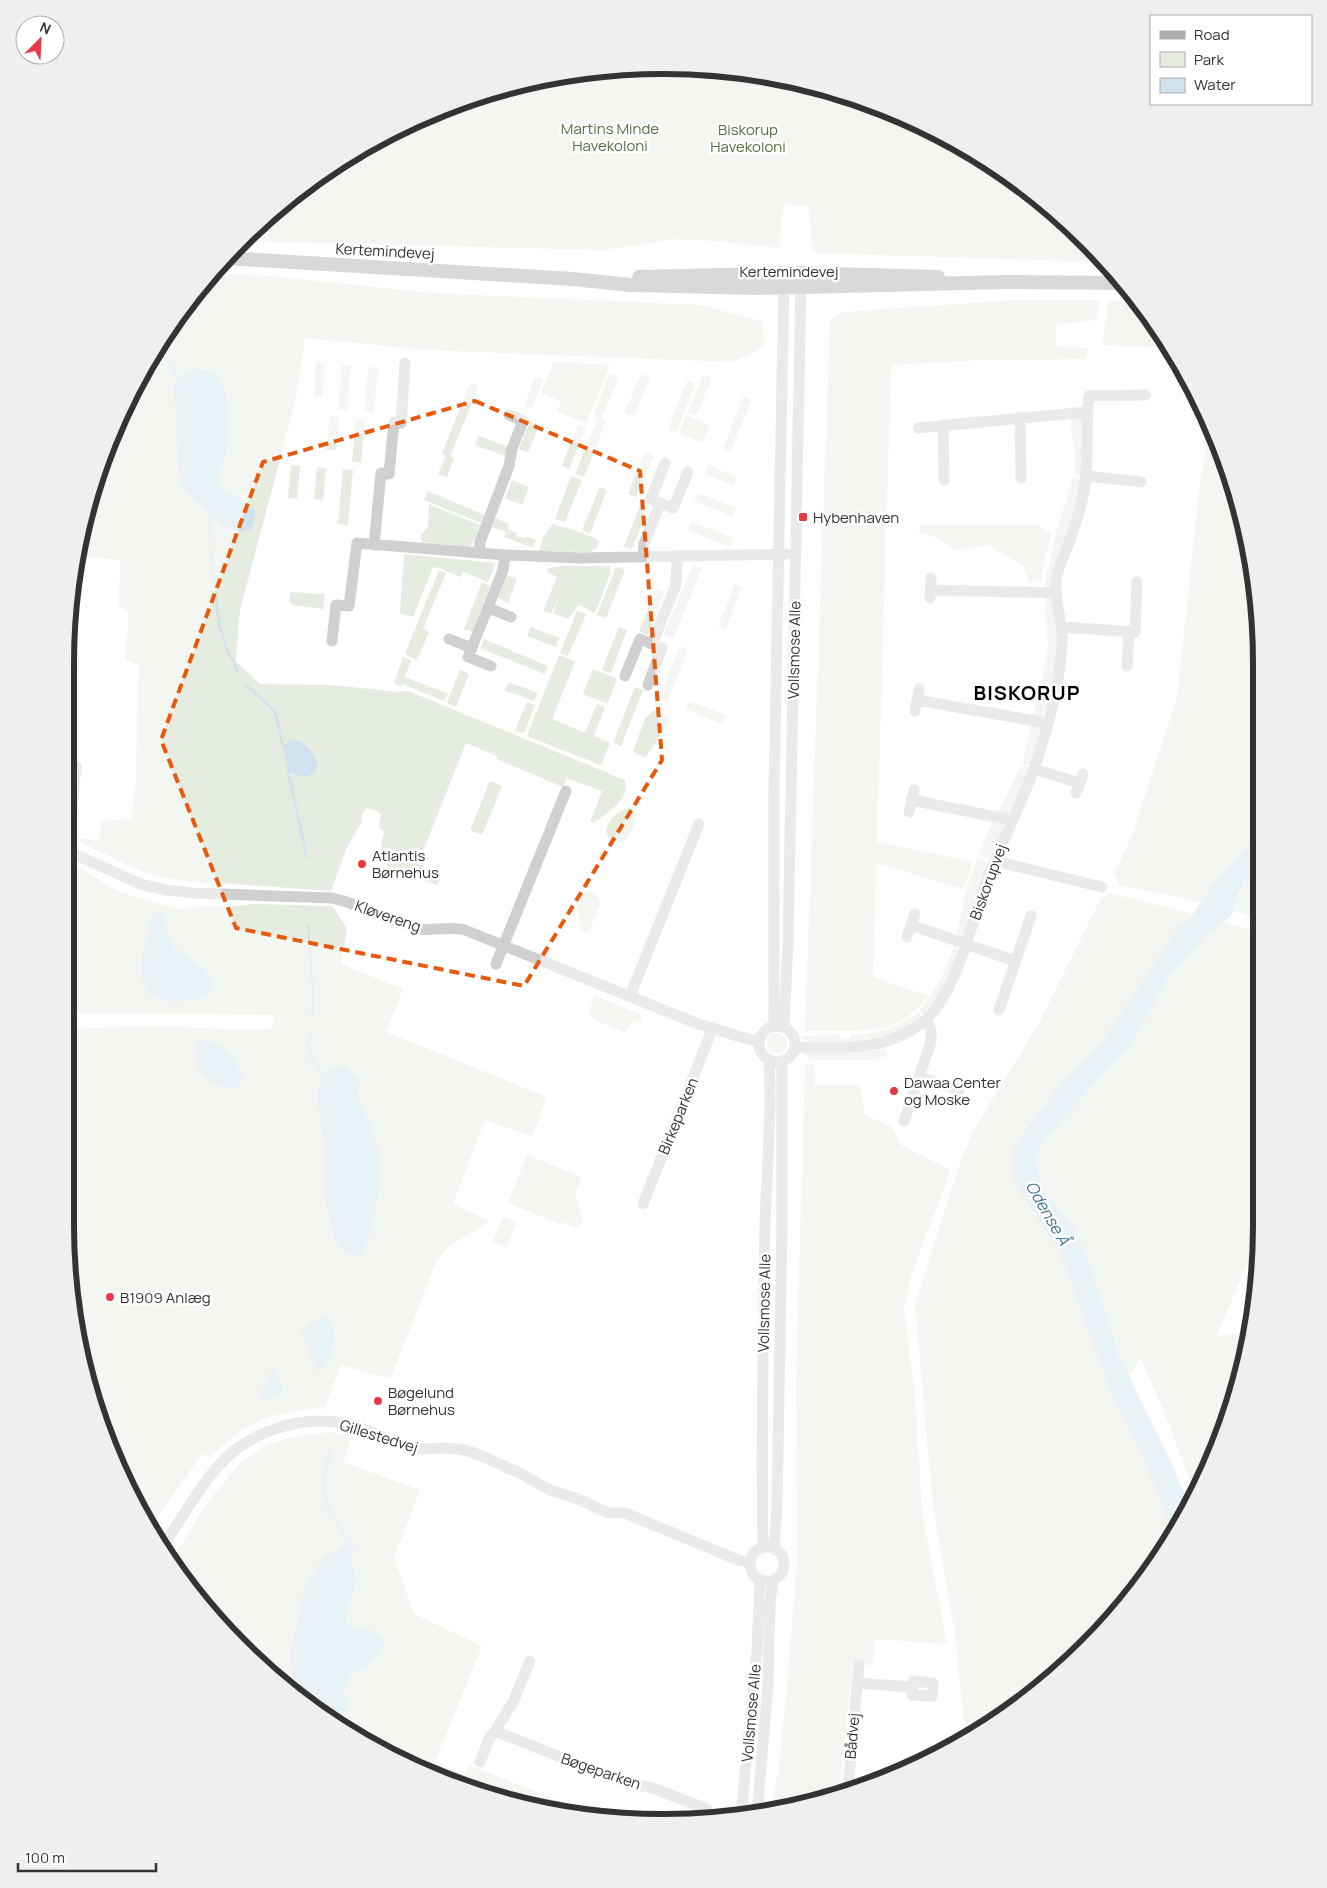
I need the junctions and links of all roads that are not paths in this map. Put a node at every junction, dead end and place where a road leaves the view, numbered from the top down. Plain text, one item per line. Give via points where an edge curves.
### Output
1 (235, 259) edge
2 (801, 273) junction
3 (785, 274) junction
4 (573, 279) junction
5 (1006, 282) junction
6 (1114, 283) edge
7 (783, 288) junction
8 (801, 288) junction
9 (405, 362) dead end
10 (1146, 396) dead end
11 (1087, 412) junction
12 (509, 415) dead end
13 (1020, 417) junction
14 (943, 425) junction
15 (918, 428) dead end
16 (665, 463) dead end
17 (688, 472) dead end
18 (1086, 476) junction
19 (1021, 478) dead end
20 (944, 480) dead end
21 (1140, 482) dead end
22 (660, 503) junction
23 (374, 545) junction
24 (479, 553) junction
25 (779, 554) junction
26 (796, 554) junction
27 (505, 556) junction
28 (677, 556) junction
29 (643, 557) junction
30 (931, 578) dead end
31 (1137, 582) dead end
32 (1057, 593) junction
33 (488, 608) junction
34 (511, 617) dead end
35 (1062, 627) junction
36 (1129, 631) junction
37 (449, 639) dead end
38 (332, 641) dead end
39 (652, 644) junction
40 (472, 648) junction
41 (491, 666) dead end
42 (1127, 666) dead end
43 (625, 676) dead end
44 (648, 685) dead end
45 (917, 700) dead end
46 (1047, 723) junction
47 (74, 766) edge
48 (1034, 769) junction
49 (1080, 783) dead end
50 (74, 788) edge
51 (566, 791) dead end
52 (908, 812) dead end
53 (1012, 820) junction
54 (699, 824) dead end
55 (74, 854) edge
56 (995, 861) junction
57 (1102, 887) dead end
58 (915, 914) dead end
59 (1030, 916) dead end
60 (911, 925) junction
61 (907, 937) dead end
62 (966, 944) junction
63 (505, 945) junction
64 (1015, 961) junction
65 (496, 964) dead end
66 (630, 996) junction
67 (999, 1010) dead end
68 (926, 1019) junction
69 (712, 1027) junction
70 (779, 1027) junction
71 (760, 1041) junction
72 (795, 1047) junction
73 (769, 1059) junction
74 (782, 1061) junction
75 (919, 1077) junction
76 (959, 1090) dead end
77 (904, 1121) dead end
78 (642, 1204) dead end
79 (166, 1541) edge
80 (768, 1547) junction
81 (750, 1562) junction
82 (760, 1580) junction
83 (773, 1580) junction
84 (530, 1661) dead end
85 (858, 1664) dead end
86 (857, 1683) junction
87 (912, 1687) dead end
88 (495, 1731) junction
89 (480, 1762) dead end
90 (848, 1784) edge
91 (758, 1806) edge
92 (742, 1809) edge
93 (707, 1810) dead end

1 - 4 main road, Kertemindevej
2 - 3 main road, Kertemindevej
2 - 5 main road, Kertemindevej
2 - 8 street, Vollsmose Alle
3 - 4 main road, Kertemindevej
3 - 7 street, Vollsmose Alle
4 - 7 main road, Kertemindevej via 630,285
5 - 6 main road, Kertemindevej
5 - 8 main road, Kertemindevej
7 - 8 main road, Kertemindevej
7 - 25 street, Vollsmose Alle
8 - 26 street, Vollsmose Alle
9 - 23 street via 401,423 394,422 389,474 381,473
10 - 11 street via 1089,396
11 - 13 street
11 - 18 street, Biskorupvej
12 - 24 street via 523,421 480,542
13 - 14 street
13 - 19 street
14 - 15 street
14 - 20 street
16 - 22 street via 651,500
17 - 22 street via 673,508
18 - 21 street
18 - 32 street, Biskorupvej via 1079,514 1056,579
22 - 29 street via 644,544
23 - 24 street
23 - 38 street via 356,543 349,606 336,605
24 - 27 street
25 - 26 street
25 - 28 street
25 - 70 street, Vollsmose Alle via 774,788
26 - 70 street, Vollsmose Alle via 788,942
27 - 29 street
27 - 33 street
28 - 29 street
28 - 39 street via 676,585
30 - 32 street via 931,594
31 - 36 street via 1136,632
32 - 35 street, Biskorupvej
33 - 34 street
33 - 40 street
35 - 36 street
35 - 46 street, Biskorupvej via 1061,656
36 - 42 street
37 - 40 street
39 - 43 street via 640,639
39 - 44 street via 662,648
40 - 41 street via 468,657
45 - 46 street
46 - 48 street, Biskorupvej
47 - 50 street
48 - 49 street
48 - 53 street, Biskorupvej
51 - 63 street
52 - 53 street via 912,795
53 - 56 street, Biskorupvej
54 - 66 street
55 - 63 street, Kløvereng via 135,882 166,890 332,898 411,928 457,928
56 - 57 street
56 - 62 street, Biskorupvej
58 - 60 street
59 - 64 street
60 - 61 street
60 - 62 street
62 - 64 street
62 - 68 street, Biskorupvej via 952,982 940,1004
63 - 65 street
63 - 66 street, Kløvereng
64 - 67 street
66 - 69 street, Kløvereng
68 - 72 street, Biskorupvej via 890,1041 840,1047
68 - 75 street via 931,1030 931,1042
69 - 71 street, Kløvereng
69 - 78 street, Birkeparken
70 - 71 street via 764,1031
70 - 72 street via 792,1034
71 - 73 street via 762,1053
72 - 74 street via 791,1055
73 - 74 street
73 - 80 street, Vollsmose Alle via 762,1449
74 - 80 street, Vollsmose Alle via 777,1508
75 - 76 street
75 - 77 street
79 - 81 street, Gillestedvej via 210,1475 247,1441 272,1429 297,1423 330,1422 348,1424 420,1450 442,1447 472,1453 533,1478 559,1494 610,1512 626,1513 730,1557
80 - 81 street via 754,1552
80 - 83 street via 782,1555 784,1567
81 - 82 street via 754,1576
82 - 83 street
82 - 92 street, Vollsmose Alle via 757,1651
83 - 91 street, Vollsmose Alle
84 - 88 street via 514,1700
85 - 86 street, Bådvej
86 - 87 street
86 - 90 street, Bådvej
88 - 89 street
88 - 93 street, Bøgeparken via 623,1782 653,1788

